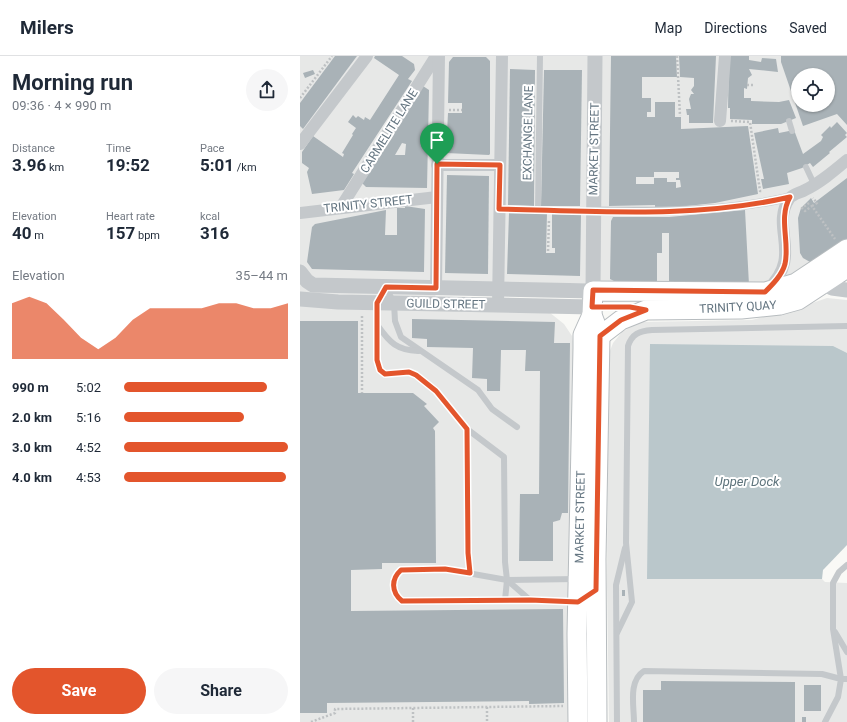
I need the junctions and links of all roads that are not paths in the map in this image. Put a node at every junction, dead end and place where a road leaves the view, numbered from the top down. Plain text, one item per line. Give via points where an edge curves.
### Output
1 (367, 56) edge
2 (437, 56) edge
3 (502, 56) edge
4 (540, 56) edge
5 (596, 56) edge
6 (725, 56) edge
7 (720, 121) road end
8 (789, 121) dead end
9 (792, 131) dead end
10 (300, 144) edge
11 (847, 160) edge
12 (437, 164) junction
13 (500, 165) junction
14 (806, 167) dead end
15 (814, 184) junction
16 (437, 197) junction
17 (790, 197) junction
18 (341, 207) junction
19 (499, 209) junction
20 (538, 210) junction
21 (594, 211) junction
22 (300, 212) edge
23 (843, 247) edge
24 (847, 268) edge
25 (304, 277) edge
26 (825, 284) junction
27 (386, 287) junction
28 (436, 288) junction
29 (498, 289) junction
30 (847, 290) edge
31 (765, 292) junction
32 (300, 299) edge
33 (377, 303) junction
34 (394, 303) junction
35 (592, 304) junction
36 (498, 305) junction
37 (646, 310) junction
38 (378, 326) junction
39 (847, 326) edge
40 (600, 336) junction
41 (418, 351) junction
42 (517, 427) dead end
43 (467, 429) junction
44 (626, 543) junction
45 (847, 565) edge
46 (470, 573) junction
47 (507, 580) junction
48 (586, 590) junction
49 (505, 600) junction
50 (530, 600) junction
51 (833, 629) junction
52 (617, 633) junction
53 (847, 652) edge
54 (844, 679) edge
55 (578, 714) edge
56 (597, 722) edge
57 (617, 722) edge
58 (634, 722) edge
59 (825, 722) edge

1 - 10 street
2 - 12 street
2 - 18 street, CARMELITE LANE
3 - 13 street
4 - 20 lane, EXCHANGE LANE
5 - 21 street, MARKET STREET
6 - 7 street
8 - 9 lane
11 - 15 street
12 - 13 street
12 - 16 street
13 - 19 street
14 - 15 lane
15 - 17 street
16 - 18 street, TRINITY STREET
16 - 28 street
17 - 21 street via 766,203 671,212
17 - 31 street via 785,214 785,264 777,280
18 - 22 street, TRINITY STREET
19 - 20 lane
19 - 29 street
20 - 21 lane
21 - 35 street, MARKET STREET
23 - 31 main road, TRINITY QUAY via 796,283
24 - 26 main road, TRINITY QUAY
25 - 27 street, GUILD STREET via 314,285
26 - 30 street via 832,288
26 - 37 main road, TRINITY QUAY via 798,300 780,305 741,309
27 - 28 street, GUILD STREET
27 - 33 lane
27 - 34 lane
28 - 29 street, GUILD STREET
29 - 35 street, GUILD STREET
29 - 36 street
31 - 35 main road, TRINITY QUAY
32 - 33 street, GUILD STREET
33 - 34 street, GUILD STREET
33 - 38 lane
34 - 36 street, GUILD STREET
34 - 41 lane via 398,333
35 - 36 street, GUILD STREET
35 - 37 lane, TRINITY QUAY
35 - 40 main road, MARKET STREET
35 - 48 main road, MARKET STREET via 583,336
37 - 40 main road, TRINITY QUAY via 621,320
38 - 41 lane via 386,338 400,348
38 - 43 lane via 377,360 380,370 385,374 409,372 424,381 436,391
39 - 44 lane via 652,330 636,333 628,346
40 - 48 main road, MARKET STREET
41 - 42 lane via 478,390 492,409
43 - 46 lane
43 - 47 lane via 504,458
44 - 52 lane via 616,585
44 - 52 lane via 632,602
45 - 51 lane via 832,583
46 - 47 lane
46 - 49 lane via 445,569 401,570 394,579 394,591 402,601
47 - 48 lane
47 - 49 lane
47 - 50 lane
48 - 50 lane
48 - 55 main road, MARKET STREET
48 - 56 main road, MARKET STREET
49 - 50 lane
51 - 53 lane
51 - 54 lane
52 - 57 lane
54 - 58 lane via 822,674 644,671 634,682
54 - 59 lane

